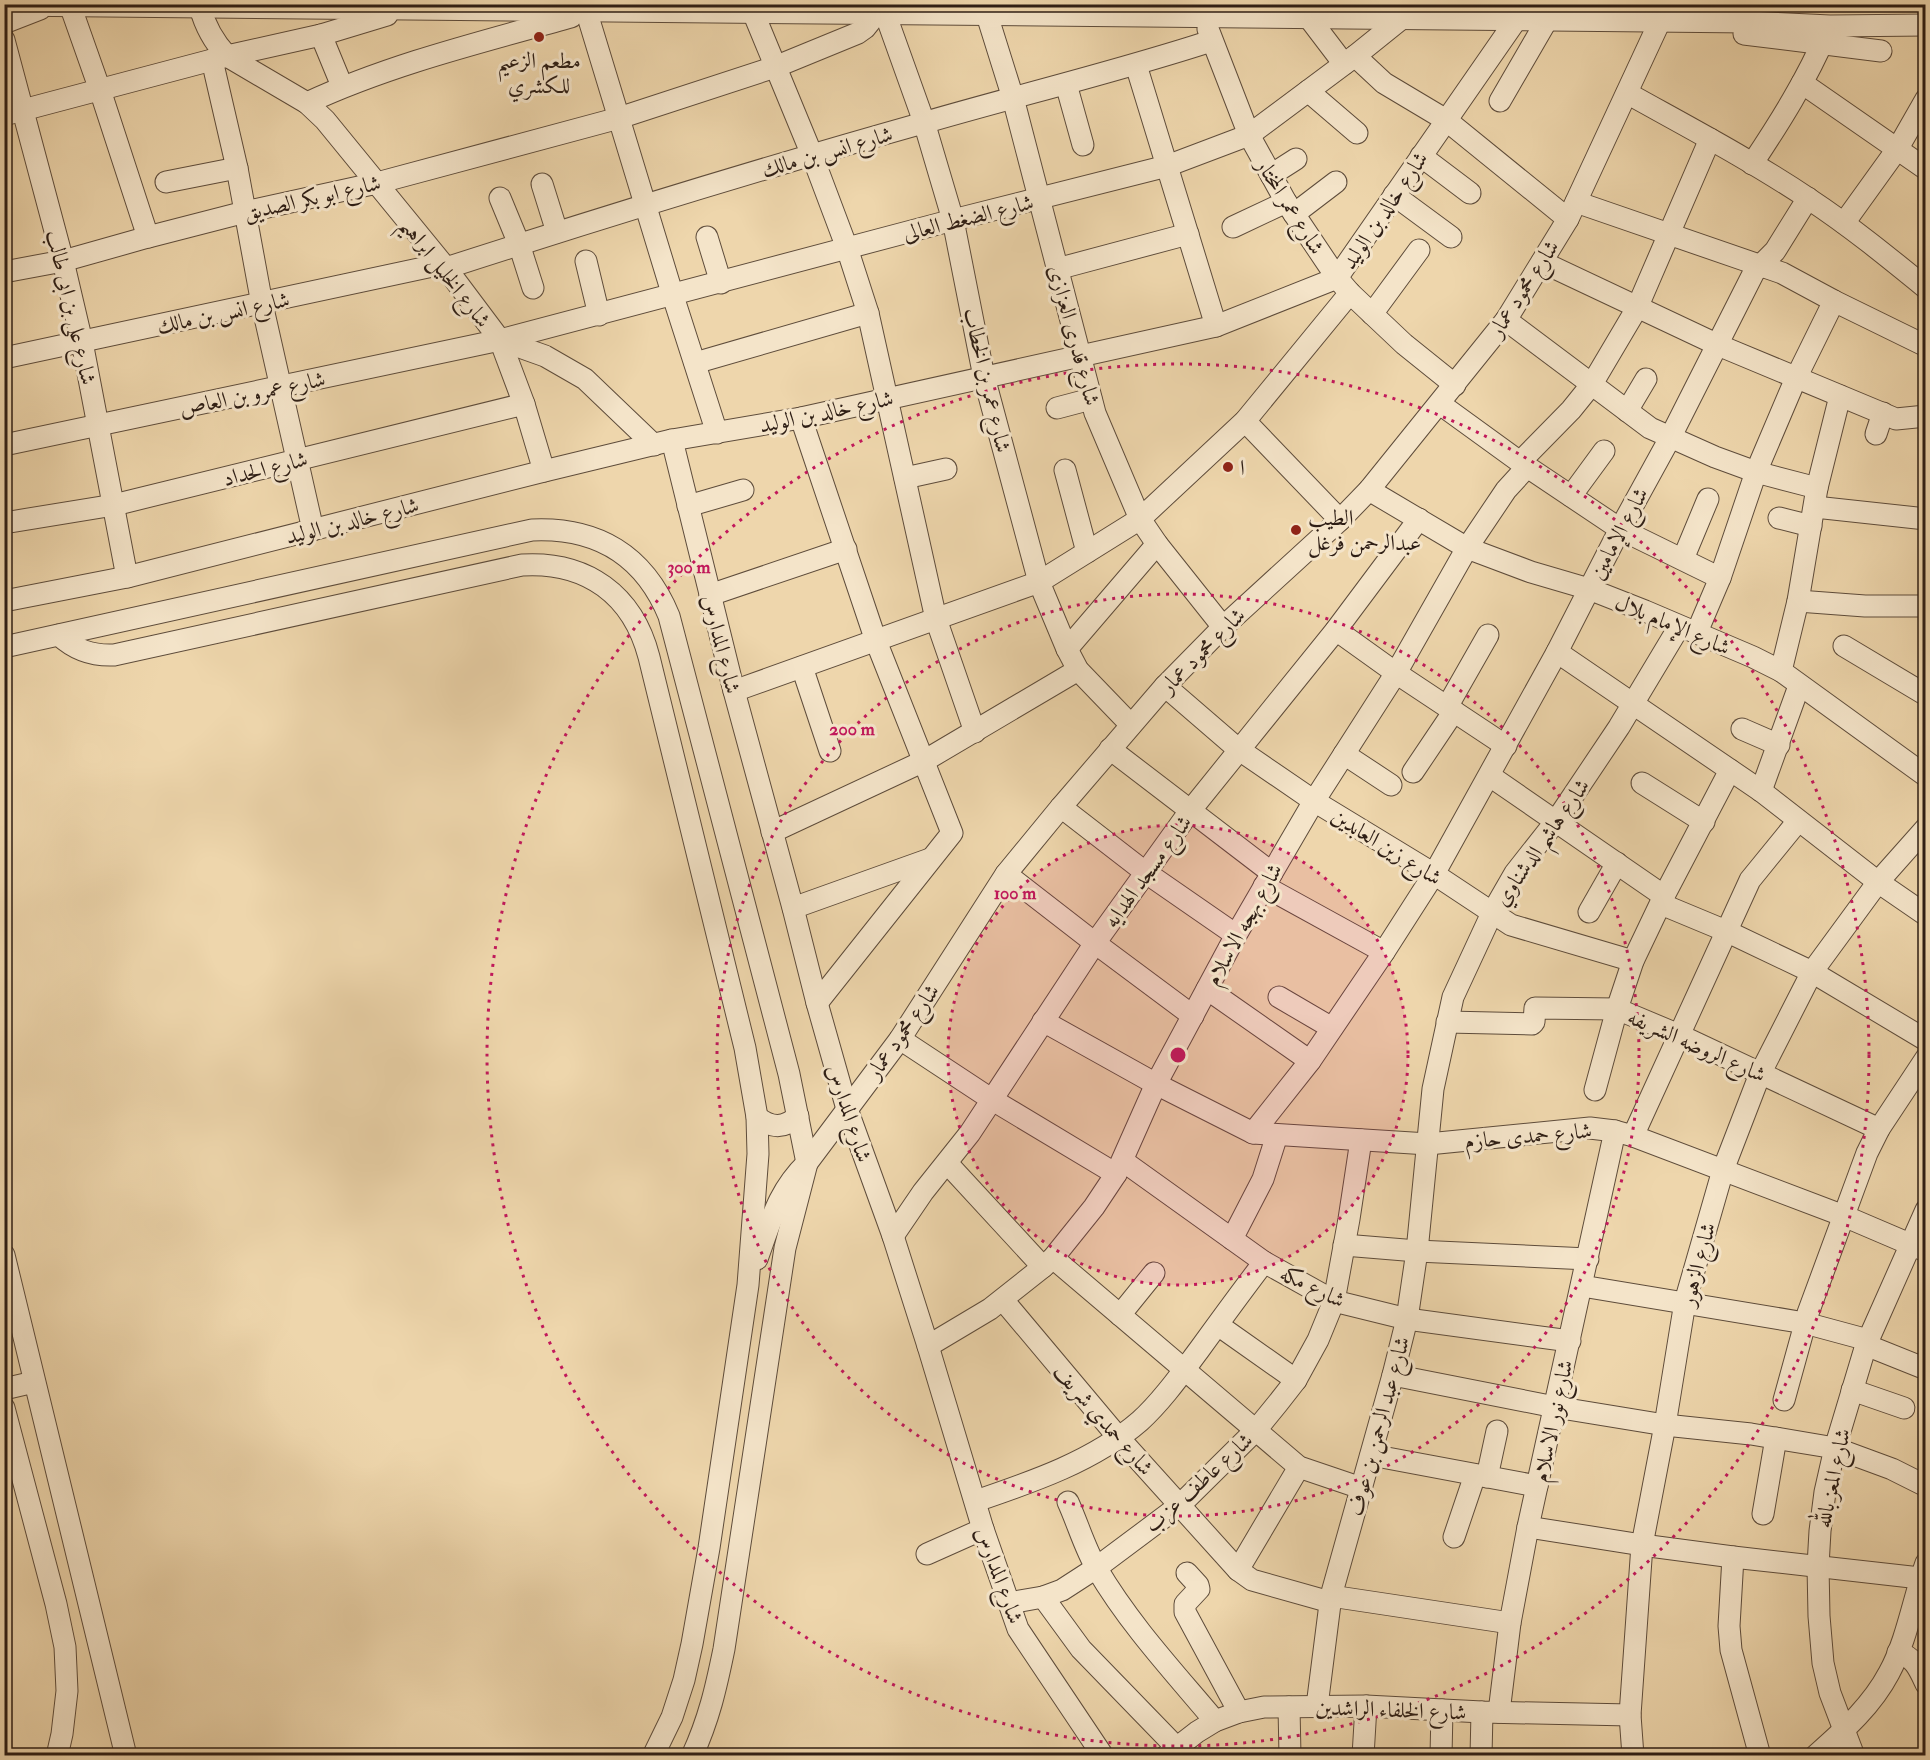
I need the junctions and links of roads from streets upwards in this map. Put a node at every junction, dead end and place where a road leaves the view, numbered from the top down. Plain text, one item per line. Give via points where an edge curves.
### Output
1 (4, 4) edge
2 (51, 5) edge
3 (70, 5) edge
4 (200, 7) junction
5 (407, 9) junction
6 (919, 9) edge
7 (991, 10) edge
8 (586, 11) junction
9 (753, 12) junction
10 (881, 14) junction
11 (1204, 17) junction
12 (1309, 18) junction
13 (1401, 19) junction
14 (1516, 20) junction
15 (1547, 20) junction
16 (1659, 21) junction
17 (4, 23) edge
18 (1926, 25) edge
19 (1714, 30) dead end
20 (321, 35) junction
21 (1826, 35) junction
22 (4, 39) edge
23 (1211, 41) junction
24 (1881, 51) dead end
25 (220, 58) junction
26 (1349, 60) junction
27 (1136, 65) junction
28 (775, 67) junction
29 (1802, 83) junction
30 (1066, 84) junction
31 (342, 86) junction
32 (100, 90) junction
33 (1308, 91) junction
34 (1627, 93) junction
35 (1013, 98) junction
36 (1926, 99) edge
37 (1500, 101) dead end
38 (307, 103) junction
39 (14, 113) edge
40 (618, 118) junction
41 (1446, 120) junction
42 (924, 122) junction
43 (1357, 133) dead end
44 (1248, 135) junction
45 (1710, 139) junction
46 (1083, 145) dead end
47 (1898, 148) junction
48 (812, 155) junction
49 (1421, 156) junction
50 (1296, 159) dead end
51 (1752, 164) junction
52 (1167, 166) junction
53 (237, 168) junction
54 (1926, 169) edge
55 (1271, 175) junction
56 (166, 182) dead end
57 (1336, 182) dead end
58 (377, 183) junction
59 (542, 184) dead end
60 (1470, 194) dead end
61 (1394, 195) junction
62 (500, 198) dead end
63 (1039, 198) junction
64 (1808, 198) junction
65 (645, 204) junction
66 (1291, 208) junction
67 (1572, 210) junction
68 (245, 212) junction
69 (953, 220) junction
70 (1844, 223) junction
71 (1233, 227) dead end
72 (557, 232) junction
73 (1669, 233) junction
74 (1188, 234) junction
75 (148, 237) junction
76 (707, 237) dead end
77 (1451, 237) dead end
78 (519, 244) junction
79 (847, 248) junction
80 (1419, 250) dead end
81 (63, 261) junction
82 (586, 261) dead end
83 (1542, 262) junction
84 (1759, 264) junction
85 (444, 266) junction
86 (1057, 268) junction
87 (4, 272) edge
88 (721, 283) junction
89 (1343, 286) junction
90 (533, 288) dead end
91 (1926, 288) edge
92 (673, 296) junction
93 (1834, 301) junction
94 (262, 304) junction
95 (1637, 308) junction
96 (868, 312) junction
97 (1372, 314) junction
98 (599, 315) junction
99 (1506, 320) junction
100 (1216, 326) junction
101 (500, 340) junction
102 (82, 342) junction
103 (1718, 345) junction
104 (1926, 346) edge
105 (1080, 356) junction
106 (4, 358) edge
107 (695, 363) junction
108 (984, 377) junction
109 (1796, 378) junction
110 (1646, 379) dead end
111 (1592, 384) junction
112 (1455, 385) junction
113 (281, 388) junction
114 (1840, 396) junction
115 (888, 398) junction
116 (1091, 399) junction
117 (524, 404) junction
118 (1440, 404) junction
119 (1057, 408) dead end
120 (1627, 411) junction
121 (1882, 413) junction
122 (1926, 416) edge
123 (801, 418) junction
124 (1245, 421) junction
125 (98, 426) junction
126 (717, 433) junction
127 (1876, 434) dead end
128 (1670, 438) junction
129 (663, 443) junction
130 (4, 445) edge
131 (1604, 451) dead end
132 (297, 461) junction
133 (1524, 465) junction
134 (946, 469) dead end
135 (1065, 470) dead end
136 (544, 471) junction
137 (1756, 472) junction
138 (905, 478) junction
139 (743, 490) dead end
140 (1369, 490) junction
141 (1570, 496) junction
142 (1708, 499) dead end
143 (114, 505) junction
144 (688, 506) junction
145 (1814, 507) junction
146 (1779, 518) dead end
147 (1140, 519) junction
148 (1419, 519) junction
149 (1926, 519) edge
150 (1340, 520) junction
151 (4, 523) edge
152 (1620, 529) junction
153 (313, 530) junction
154 (1157, 544) junction
155 (1467, 548) junction
156 (846, 549) junction
157 (1087, 552) junction
158 (1683, 560) junction
159 (127, 577) junction
160 (1720, 578) junction
161 (1039, 582) junction
162 (1589, 589) junction
163 (710, 595) junction
164 (4, 601) edge
165 (1798, 602) junction
166 (1926, 606) edge
167 (936, 619) junction
168 (1223, 627) junction
169 (1336, 630) junction
170 (1688, 630) junction
171 (59, 634) junction
172 (1488, 634) dead end
173 (876, 641) junction
174 (1844, 646) dead end
175 (4, 647) edge
176 (1067, 649) junction
177 (1557, 652) junction
178 (802, 667) junction
179 (1078, 670) junction
180 (1781, 671) junction
181 (1396, 673) junction
182 (1165, 686) junction
183 (1799, 686) junction
184 (734, 691) junction
185 (1926, 695) edge
186 (1634, 704) junction
187 (1450, 709) junction
188 (1131, 725) junction
189 (1742, 729) dead end
190 (975, 732) junction
191 (1779, 745) junction
192 (1506, 746) junction
193 (1110, 749) junction
194 (1238, 749) junction
195 (830, 751) dead end
196 (1344, 754) junction
197 (924, 761) junction
198 (1730, 770) junction
199 (1413, 772) dead end
200 (1490, 776) junction
201 (1926, 776) edge
202 (1642, 783) dead end
203 (1391, 785) dead end
204 (1761, 791) junction
205 (1314, 801) junction
206 (1061, 807) junction
207 (1190, 811) junction
208 (1556, 821) junction
209 (1798, 821) junction
210 (1704, 822) junction
211 (1926, 828) edge
212 (772, 832) junction
213 (931, 858) junction
214 (1617, 863) junction
215 (1145, 872) junction
216 (1006, 874) junction
217 (1434, 874) junction
218 (1268, 879) junction
219 (1878, 882) junction
220 (1662, 900) junction
221 (793, 908) junction
222 (1589, 912) dead end
223 (1492, 913) junction
224 (1926, 915) edge
225 (1726, 931) junction
226 (1236, 934) junction
227 (1095, 943) junction
228 (1384, 952) junction
229 (1633, 961) junction
230 (1812, 972) junction
231 (1207, 989) junction
232 (1279, 997) dead end
233 (817, 1003) junction
234 (1617, 1009) junction
235 (1193, 1016) junction
236 (1043, 1021) junction
237 (1447, 1022) junction
238 (1332, 1029) junction
239 (1679, 1035) junction
240 (900, 1039) junction
241 (1926, 1040) edge
242 (1926, 1058) edge
243 (1310, 1061) junction
244 (1760, 1074) junction
245 (1156, 1084) junction
246 (1595, 1090) dead end
247 (991, 1099) junction
248 (847, 1109) junction
249 (798, 1116) junction
250 (757, 1117) junction
251 (1879, 1129) junction
252 (1253, 1133) junction
253 (1624, 1133) junction
254 (1277, 1136) junction
255 (1361, 1140) junction
256 (1428, 1144) junction
257 (807, 1162) junction
258 (947, 1163) junction
259 (1119, 1167) junction
260 (1723, 1170) junction
261 (1926, 1210) edge
262 (1844, 1216) junction
263 (893, 1236) junction
264 (1232, 1239) junction
265 (1344, 1245) junction
266 (1918, 1247) edge
267 (1417, 1251) junction
268 (4, 1256) edge
269 (1588, 1259) junction
270 (1264, 1262) junction
271 (1048, 1263) junction
272 (1154, 1273) dead end
273 (748, 1285) junction
274 (1582, 1286) junction
275 (1003, 1300) junction
276 (1334, 1301) junction
277 (1685, 1302) junction
278 (1120, 1315) junction
279 (1407, 1319) junction
280 (1805, 1323) junction
281 (1218, 1325) junction
282 (1570, 1341) junction
283 (1867, 1342) junction
284 (928, 1346) junction
285 (1184, 1369) junction
286 (1926, 1369) edge
287 (1393, 1375) junction
288 (1296, 1380) junction
289 (34, 1382) junction
290 (4, 1389) edge
291 (1852, 1390) junction
292 (1784, 1400) dead end
293 (1555, 1407) junction
294 (4, 1408) edge
295 (1904, 1408) dead end
296 (1665, 1425) junction
297 (1256, 1430) junction
298 (1497, 1431) dead end
299 (1118, 1437) junction
300 (1776, 1438) junction
301 (1835, 1448) junction
302 (1371, 1455) junction
303 (1299, 1467) junction
304 (1481, 1476) junction
305 (1537, 1486) junction
306 (1926, 1486) edge
307 (1361, 1488) junction
308 (975, 1501) junction
309 (1068, 1502) dead end
310 (1179, 1506) junction
311 (1763, 1514) dead end
312 (1528, 1527) junction
313 (983, 1529) junction
314 (1454, 1537) dead end
315 (1642, 1545) junction
316 (709, 1548) junction
317 (739, 1552) junction
318 (927, 1554) dead end
319 (1733, 1557) junction
320 (1818, 1566) junction
321 (1096, 1568) junction
322 (1238, 1570) junction
323 (1923, 1571) edge
324 (1187, 1573) dead end
325 (1043, 1597) junction
326 (1330, 1599) junction
327 (1009, 1603) junction
328 (1510, 1623) junction
329 (1898, 1652) junction
330 (1926, 1684) edge
331 (1317, 1706) junction
332 (1366, 1706) junction
333 (1289, 1707) junction
334 (1442, 1710) junction
335 (1239, 1712) junction
336 (1491, 1712) junction
337 (1630, 1715) junction
338 (1215, 1721) junction
339 (1843, 1731) junction
340 (1173, 1753) edge
341 (57, 1755) edge
342 (126, 1755) edge
343 (653, 1755) edge
344 (692, 1755) edge
345 (1103, 1755) edge
346 (1290, 1755) edge
347 (1363, 1755) edge
348 (1441, 1755) edge
349 (1481, 1755) edge
350 (1633, 1755) edge
351 (1760, 1755) edge
352 (1815, 1755) edge
353 (1854, 1755) edge

1 - 2 street
2 - 3 street
2 - 17 street
3 - 4 street
3 - 32 street
4 - 5 street
4 - 25 street, شارع الخليل ابراهيم via 219,47
5 - 8 street
5 - 20 street
6 - 7 street
6 - 10 street
7 - 11 street via 1015,15
7 - 35 street, شارع قدرى العزازى
8 - 9 street
8 - 31 street
8 - 40 street
9 - 10 street
9 - 28 street
10 - 28 street, شارع ابو بكر الصديق via 858,33
10 - 42 street, شارع عمر بن الخطاب
11 - 12 street
11 - 23 street, شارع عمر المختار
12 - 13 street
12 - 26 street
13 - 14 street
13 - 26 street, شارع الضغط العالى
14 - 15 street
14 - 41 street, شارع خالد بن الوليد
15 - 16 street
15 - 37 street
16 - 21 street via 1750,22
16 - 34 street, شارع محمود عمار
18 - 21 street
19 - 21 street
20 - 25 street
20 - 31 street
21 - 24 street
21 - 29 street
22 - 39 street, شارع على بن ابى طالب
23 - 27 street, شارع انس بن مالك
23 - 44 street, شارع عمر المختار
25 - 32 street
25 - 38 street, شارع الخليل ابراهيم
25 - 53 street
26 - 33 street, شارع الضغط العالى
26 - 41 street
27 - 30 street, شارع انس بن مالك
27 - 52 street
28 - 40 street, شارع ابو بكر الصديق
28 - 48 street
29 - 47 street
29 - 51 street
30 - 35 street, شارع انس بن مالك
30 - 46 street
31 - 38 street
32 - 39 street
32 - 75 street
33 - 43 street
33 - 44 street, شارع الضغط العالى
34 - 45 street
34 - 67 street, شارع محمود عمار
35 - 42 street, شارع انس بن مالك
35 - 63 street, شارع قدرى العزازى
36 - 47 street
38 - 58 street, شارع الخليل ابراهيم
39 - 81 street, شارع على بن ابى طالب
40 - 58 street, شارع ابو بكر الصديق
40 - 65 street
41 - 49 street, شارع خالد بن الوليد
41 - 67 street
42 - 48 street, شارع انس بن مالك
42 - 69 street, شارع عمر بن الخطاب
44 - 52 street, شارع الضغط العالى
44 - 55 street, شارع عمر المختار
45 - 51 street
45 - 73 street, شارع بهجه الاسلام
47 - 54 street
47 - 70 street
48 - 65 street, شارع انس بن مالك
48 - 79 street
49 - 60 street
49 - 61 street, شارع خالد بن الوليد
50 - 55 street
51 - 64 street
52 - 63 street, شارع الضغط العالى
52 - 74 street
53 - 56 street
53 - 68 street
55 - 66 street, شارع عمر المختار
57 - 66 street
58 - 68 street, شارع ابو بكر الصديق
58 - 85 street, شارع الخليل ابراهيم
59 - 72 street
61 - 77 street
61 - 89 street, شارع خالد بن الوليد
62 - 78 street
63 - 69 street, شارع الضغط العالى
63 - 86 street, شارع قدرى العزازى
64 - 70 street
64 - 84 street, شارع الإمامين via 1771,256
65 - 72 street, شارع انس بن مالك
65 - 92 street
66 - 71 street
66 - 89 street, شارع عمر المختار
67 - 73 street
67 - 83 street, شارع محمود عمار
68 - 75 street, شارع ابو بكر الصديق
68 - 94 street
69 - 79 street, شارع الضغط العالى
69 - 108 street, شارع عمر بن الخطاب
70 - 91 street
72 - 78 street, شارع انس بن مالك
73 - 84 street
73 - 95 street, شارع بهجه الاسلام
74 - 86 street
74 - 100 street
75 - 81 street, شارع ابو بكر الصديق
76 - 88 street
78 - 85 street, شارع انس بن مالك
78 - 90 street
79 - 88 street, شارع الضغط العالى
79 - 96 street
80 - 97 street
81 - 87 street, شارع ابو بكر الصديق
81 - 102 street, شارع على بن ابى طالب
82 - 98 street
83 - 95 street
83 - 99 street, شارع محمود عمار
84 - 93 street
84 - 103 street, شارع الإمامين
85 - 94 street, شارع انس بن مالك
85 - 101 street, شارع الخليل ابراهيم
86 - 105 street, شارع قدرى العزازى
88 - 92 street, شارع الضغط العالى
89 - 97 street, شارع عمر المختار
89 - 100 street, شارع خالد بن الوليد
89 - 124 street
92 - 98 street, شارع الضغط العالى
92 - 107 street
93 - 104 street
93 - 109 street, شارع هاشم الدشناوي
94 - 102 street, شارع انس بن مالك
94 - 113 street
95 - 103 street
95 - 111 street, شارع بهجه الاسلام
96 - 107 street
96 - 115 street
97 - 112 street, شارع عمر المختار
98 - 101 street, شارع الضغط العالى
99 - 111 street
99 - 112 street, شارع محمود عمار
100 - 105 street, شارع خالد بن الوليد
101 - 113 street, شارع عمرو بن العاص
101 - 117 street, شارع الخليل ابراهيم
101 - 129 street via 545,356 585,379
102 - 106 street, شارع انس بن مالك
102 - 125 street, شارع على بن ابى طالب
103 - 109 street
103 - 128 street, شارع الإمامين
105 - 108 street, شارع خالد بن الوليد
105 - 116 street, شارع قدرى العزازى
107 - 126 street
108 - 115 street, شارع خالد بن الوليد
108 - 161 street, شارع عمر بن الخطاب
109 - 114 street
109 - 137 street, شارع هاشم الدشناوي
110 - 120 street
111 - 120 street
111 - 133 street, شارع بهجه الاسلام
112 - 118 street, شارع محمود عمار
113 - 125 street, شارع عمرو بن العاص
113 - 132 street
114 - 121 street
114 - 145 street
115 - 123 street, شارع خالد بن الوليد
115 - 138 street
116 - 119 street
116 - 147 street, شارع قدرى العزازى
117 - 132 street, شارع الحداد
117 - 136 street, شارع الخليل ابراهيم
118 - 133 street
118 - 140 street, شارع محمود عمار
120 - 128 street
121 - 122 street via 1900,419
121 - 127 street
123 - 126 street, شارع خالد بن الوليد
123 - 156 street
124 - 147 street
124 - 150 street
125 - 130 street, شارع عمرو بن العاص
125 - 143 street, شارع على بن ابى طالب
126 - 129 street, شارع خالد بن الوليد
128 - 137 street
128 - 152 street, شارع الإمامين
129 - 136 street, شارع خالد بن الوليد
129 - 144 street, شارع المدارس
131 - 141 street
132 - 143 street, شارع الحداد
132 - 153 street
133 - 141 street
133 - 155 street, شارع بهجه الاسلام
134 - 138 street
135 - 157 street
136 - 153 street, شارع خالد بن الوليد
137 - 145 street
137 - 160 street, شارع هاشم الدشناوي
138 - 167 street
139 - 144 street
140 - 148 street, شارع الإمام بلال
140 - 150 street, شارع محمود عمار
141 - 152 street
142 - 158 street
143 - 151 street, شارع الحداد
143 - 159 street, شارع على بن ابى طالب
144 - 163 street, شارع المدارس
145 - 146 street
145 - 149 street
145 - 165 street
147 - 154 street, شارع قدرى العزازى
147 - 157 street
148 - 155 street, شارع الإمام بلال
148 - 169 street, شارع مسجد الهدايه
150 - 168 street, شارع محمود عمار
152 - 158 street
152 - 162 street, شارع الإمامين
153 - 159 street, شارع خالد بن الوليد
154 - 168 street, شارع قدرى العزازى
154 - 176 street
155 - 162 street, شارع الإمام بلال
155 - 181 street, شارع بهجه الاسلام
156 - 163 street
156 - 173 street
157 - 161 street
158 - 160 street
159 - 164 street, شارع خالد بن الوليد
160 - 170 street, شارع هاشم الدشناوي
161 - 167 street
161 - 176 street, شارع عمر بن الخطاب
162 - 170 street, شارع الإمام بلال
162 - 177 street, شارع الإمامين
163 - 184 street, شارع المدارس
165 - 166 street
165 - 180 street
167 - 173 street
167 - 190 street
168 - 182 street, شارع محمود عمار
169 - 181 street
169 - 194 street, شارع مسجد الهدايه
170 - 180 street, شارع الإمام بلال
170 - 186 street, شارع هاشم الدشناوي
171 - 175 street
171 - 249 street via 532,530 567,530 616,548 643,571 669,616
171 - 250 street via 84,652 114,656 522,565 561,567 597,581 631,614 645,642 745,1048
172 - 187 street
173 - 178 street
173 - 197 street
174 - 185 street
176 - 179 street, شارع عمر بن الخطاب
177 - 186 street
177 - 192 street, شارع الإمامين
178 - 184 street
178 - 195 street
179 - 188 street, شارع عمر بن الخطاب
179 - 190 street
180 - 183 street, شارع الإمام بلال
181 - 187 street
181 - 196 street, شارع بهجه الاسلام
182 - 188 street, شارع محمود عمار
182 - 194 street, شارع زين العابدين
183 - 191 street
183 - 201 street, شارع الإمام بلال
184 - 212 street, شارع المدارس
186 - 198 street
186 - 208 street, شارع هاشم الدشناوي
187 - 192 street
187 - 199 street
188 - 193 street, شارع محمود عمار
189 - 191 street
190 - 197 street
191 - 204 street
192 - 200 street, شارع الإمامين
193 - 206 street, شارع محمود عمار
193 - 207 street
194 - 205 street, شارع زين العابدين
194 - 207 street, شارع مسجد الهدايه
196 - 203 street
196 - 205 street, شارع بهجه الاسلام
197 - 212 street
197 - 213 street via 952,833
198 - 204 street
198 - 210 street
200 - 208 street
200 - 217 street, شارع الإمامين
202 - 210 street
204 - 209 street
205 - 217 street, شارع زين العابدين
205 - 218 street, شارع بهجه الاسلام
206 - 215 street
206 - 216 street, شارع محمود عمار
207 - 215 street, شارع مسجد الهدايه
207 - 218 street
208 - 214 street
208 - 223 street, شارع هاشم الدشناوي via 1515,873
209 - 219 street
209 - 225 street, شارع نور الاسلام via 1750,880
210 - 220 street
211 - 219 street, شارع الزهور
212 - 221 street, شارع المدارس
213 - 221 street
213 - 233 street
214 - 220 street
214 - 222 street
215 - 226 street
215 - 227 street, شارع مسجد الهدايه
216 - 227 street
216 - 240 street, شارع محمود عمار
217 - 223 street, شارع زين العابدين
217 - 228 street, شارع الإمامين
218 - 226 street, شارع بهجه الاسلام
218 - 228 street
219 - 224 street
219 - 230 street, شارع الزهور
220 - 225 street
220 - 229 street
221 - 233 street, شارع المدارس
223 - 229 street, شارع زين العابدين via 1524,930
223 - 237 street, شارع هاشم الدشناوي via 1453,997
225 - 230 street
225 - 239 street, شارع نور الاسلام
226 - 231 street, شارع بهجه الاسلام
227 - 235 street
227 - 236 street, شارع مسجد الهدايه
228 - 238 street, شارع الإمامين
229 - 234 street
230 - 241 street
230 - 244 street, شارع الزهور
231 - 235 street, شارع بهجه الاسلام
231 - 243 street
232 - 238 street
233 - 248 street, شارع المدارس
234 - 237 street, شارع الروضه الشريفه via 1535,1008 1532,1024
234 - 239 street, شارع الروضه الشريفه
234 - 246 street
235 - 245 street, شارع بهجه الاسلام
236 - 245 street, شارع حمدى حازم
236 - 247 street, شارع مسجد الهدايه
237 - 256 street, شارع هاشم الدشناوي via 1433,1089
238 - 243 street, شارع الإمامين
239 - 244 street, شارع الروضه الشريفه
239 - 253 street, شارع نور الاسلام
240 - 247 street, شارع مكه
240 - 248 street, شارع محمود عمار
242 - 251 street
243 - 252 street, شارع الإمامين
244 - 251 street, شارع الروضه الشريفه
244 - 260 street, شارع الزهور
245 - 252 street, شارع حمدى حازم
245 - 259 street, شارع بهجه الاسلام
247 - 258 street, شارع مسجد الهدايه
247 - 259 street, شارع مكه
248 - 257 street, شارع محمود عمار
248 - 263 street, شارع المدارس
249 - 250 street via 782,1126 764,1123
249 - 257 street
250 - 273 street
251 - 262 street
252 - 254 street, شارع حمدى حازم
253 - 256 street, شارع حمدى حازم via 1590,1128
253 - 260 street, شارع حمدى حازم
253 - 269 street, شارع نور الاسلام
254 - 255 street, شارع حمدى حازم
254 - 264 street via 1263,1179
255 - 256 street, شارع حمدى حازم
255 - 265 street, شارع عاطف عزب
256 - 267 street, شارع عبد الرحمن بن عوف
257 - 273 street, شارع محمود عمار via 783,1190
257 - 317 street via 784,1248
258 - 263 street, شارع مسجد الهدايه
258 - 271 street
259 - 264 street, شارع مكه
259 - 271 street, شارع بهجه الاسلام via 1094,1207
260 - 262 street, شارع حمدى حازم
260 - 277 street, شارع الزهور
261 - 266 street, شارع المعز بالله
262 - 266 street, شارع حمدى حازم
262 - 280 street
263 - 284 street, شارع المدارس
264 - 270 street, شارع مكه
265 - 267 street
265 - 276 street, شارع عاطف عزب
266 - 283 street, شارع المعز بالله
267 - 269 street
267 - 279 street, شارع عبد الرحمن بن عوف
268 - 289 street
269 - 274 street, شارع نور الاسلام
270 - 276 street, شارع مكه
270 - 281 street
271 - 275 street, شارع بهجه الاسلام
271 - 278 street
272 - 278 street
273 - 316 street
274 - 277 street
274 - 282 street, شارع نور الاسلام
275 - 284 street, شارع بهجه الاسلام
275 - 299 street, شارع حمدي شريف
276 - 279 street, شارع مكه
276 - 288 street, شارع عاطف عزب
277 - 280 street
277 - 296 street, شارع الزهور
278 - 285 street
279 - 282 street, شارع مكه
279 - 287 street, شارع عبد الرحمن بن عوف
280 - 283 street
280 - 292 street
281 - 285 street
281 - 288 street
282 - 293 street, شارع نور الاسلام
283 - 286 street
283 - 291 street, شارع المعز بالله
284 - 308 street, شارع المدارس
285 - 297 street
285 - 299 street via 1140,1420
287 - 293 street
287 - 302 street, شارع عبد الرحمن بن عوف
288 - 297 street, شارع عاطف عزب
289 - 290 street
289 - 342 street
291 - 295 street
291 - 301 street, شارع المعز بالله
293 - 296 street
293 - 305 street, شارع نور الاسلام
294 - 341 street via 65,1647 68,1691
296 - 300 street
296 - 315 street, شارع الزهور
297 - 303 street
297 - 310 street, شارع عاطف عزب
298 - 304 street
299 - 308 street via 1062,1468
299 - 310 street, شارع حمدي شريف
300 - 301 street
300 - 311 street
301 - 306 street
301 - 320 street, شارع المعز بالله via 1820,1531
302 - 304 street
302 - 307 street, شارع عبد الرحمن بن عوف
303 - 307 street
303 - 322 street
304 - 305 street
304 - 314 street
305 - 312 street, شارع نور الاسلام
307 - 326 street, شارع عبد الرحمن بن عوف
308 - 313 street, شارع المدارس
309 - 321 street
310 - 321 street, شارع عاطف عزب
310 - 322 street, شارع حمدي شريف
312 - 315 street
312 - 328 street, شارع نور الاسلام
313 - 318 street
313 - 327 street, شارع المدارس
315 - 319 street
315 - 337 street, شارع الزهور
316 - 317 street
316 - 343 street via 684,1680 672,1717
317 - 344 street via 716,1689
319 - 320 street
319 - 351 street via 1731,1650
320 - 323 street
320 - 339 street, شارع المعز بالله via 1818,1616 1824,1663
321 - 325 street, شارع عاطف عزب
321 - 338 street via 1139,1631
322 - 326 street, شارع حمدي شريف via 1252,1580
323 - 329 street
324 - 335 street via 1199,1589 1185,1604 1185,1612
325 - 327 street, شارع عاطف عزب
325 - 340 street via 1081,1649
326 - 328 street, شارع حمدي شريف
326 - 331 street, شارع عبد الرحمن بن عوف
327 - 345 street, شارع المدارس via 1018,1629
328 - 336 street, شارع نور الاسلام
329 - 330 street via 1913,1659
329 - 339 street via 1877,1693
331 - 332 street, شارع الخلفاء الراشدين
331 - 333 street, شارع الخلفاء الراشدين
332 - 334 street, شارع الخلفاء الراشدين
332 - 347 street
333 - 335 street, شارع الخلفاء الراشدين
333 - 346 street
334 - 336 street, شارع الخلفاء الراشدين
334 - 348 street
335 - 338 street, شارع الخلفاء الراشدين
336 - 337 street, شارع الخلفاء الراشدين
336 - 349 street, شارع نور الاسلام
337 - 350 street, شارع الزهور
338 - 340 street, شارع الخلفاء الراشدين
339 - 352 street
339 - 353 street, شارع المعز بالله

